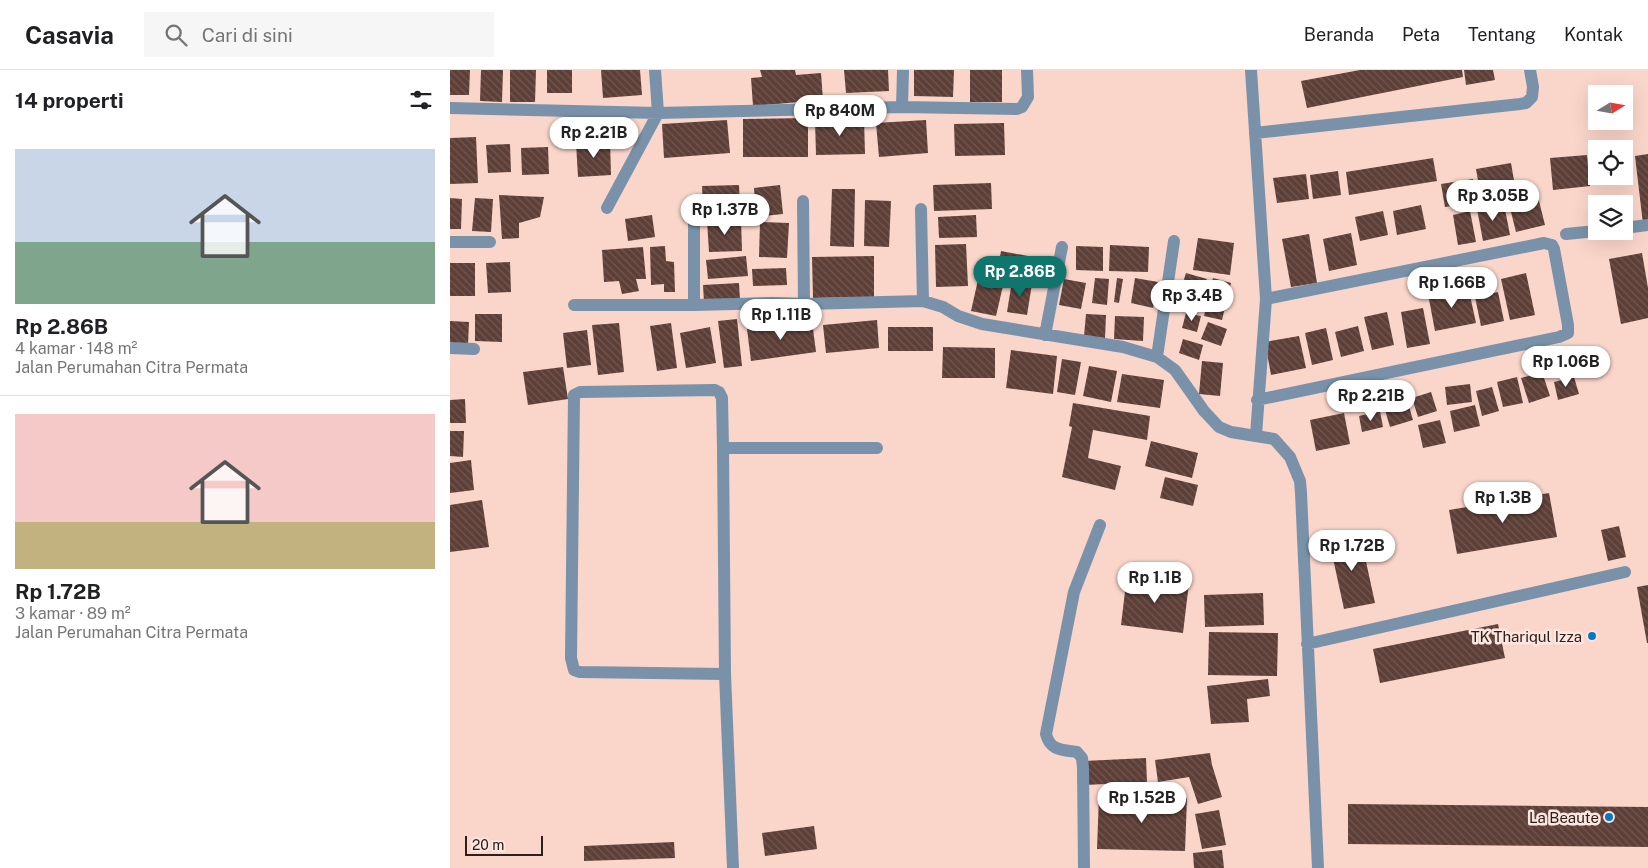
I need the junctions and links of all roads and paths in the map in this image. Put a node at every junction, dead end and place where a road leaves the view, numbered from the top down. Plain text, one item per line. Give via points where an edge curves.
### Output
1 (656, 70) edge
2 (902, 70) edge
3 (1027, 70) edge
4 (1251, 70) edge
5 (1530, 70) edge
6 (902, 107) junction
7 (450, 108) edge
8 (658, 113) junction
9 (1256, 133) junction
10 (803, 201) dead end
11 (607, 208) dead end
12 (921, 209) dead end
13 (694, 210) dead end
14 (1648, 225) edge
15 (1633, 227) edge
16 (1588, 232) edge
17 (1566, 234) dead end
18 (1174, 241) dead end
19 (450, 242) edge
20 (490, 242) dead end
21 (1062, 247) dead end
22 (1266, 298) junction
23 (923, 301) junction
24 (574, 304) dead end
25 (804, 304) junction
26 (694, 305) junction
27 (1045, 335) junction
28 (450, 348) edge
29 (474, 349) dead end
30 (1157, 357) junction
31 (1258, 400) junction
32 (1256, 435) junction
33 (723, 448) junction
34 (877, 448) dead end
35 (1100, 525) dead end
36 (1625, 572) dead end
37 (1307, 644) junction
38 (725, 674) junction
39 (732, 868) edge
40 (1084, 868) edge
41 (1318, 868) edge

1 - 8 street
2 - 6 street
3 - 6 street via 1028,97 1026,103 1017,109
4 - 9 street
5 - 9 street via 1532,96 1526,103
6 - 8 street
7 - 8 street
8 - 11 street
9 - 22 street
10 - 25 street
12 - 23 street
13 - 26 street
14 - 15 street
16 - 17 street
18 - 30 street
19 - 20 street
21 - 27 street
22 - 31 street
22 - 31 street via 1544,243 1552,245 1554,250 1568,333
23 - 25 street
23 - 27 street via 982,324
24 - 26 street
25 - 26 street
27 - 30 street via 1122,347
28 - 29 street
30 - 32 street via 1175,370 1204,411 1220,427
31 - 32 street
32 - 37 street via 1274,438 1283,447 1300,480
33 - 34 street
33 - 38 street
33 - 38 street via 722,398 715,390 580,392 574,395 571,658 574,670
35 - 40 street via 1074,592 1046,734 1055,749 1077,752 1082,758
36 - 37 street
37 - 41 street
38 - 39 street

